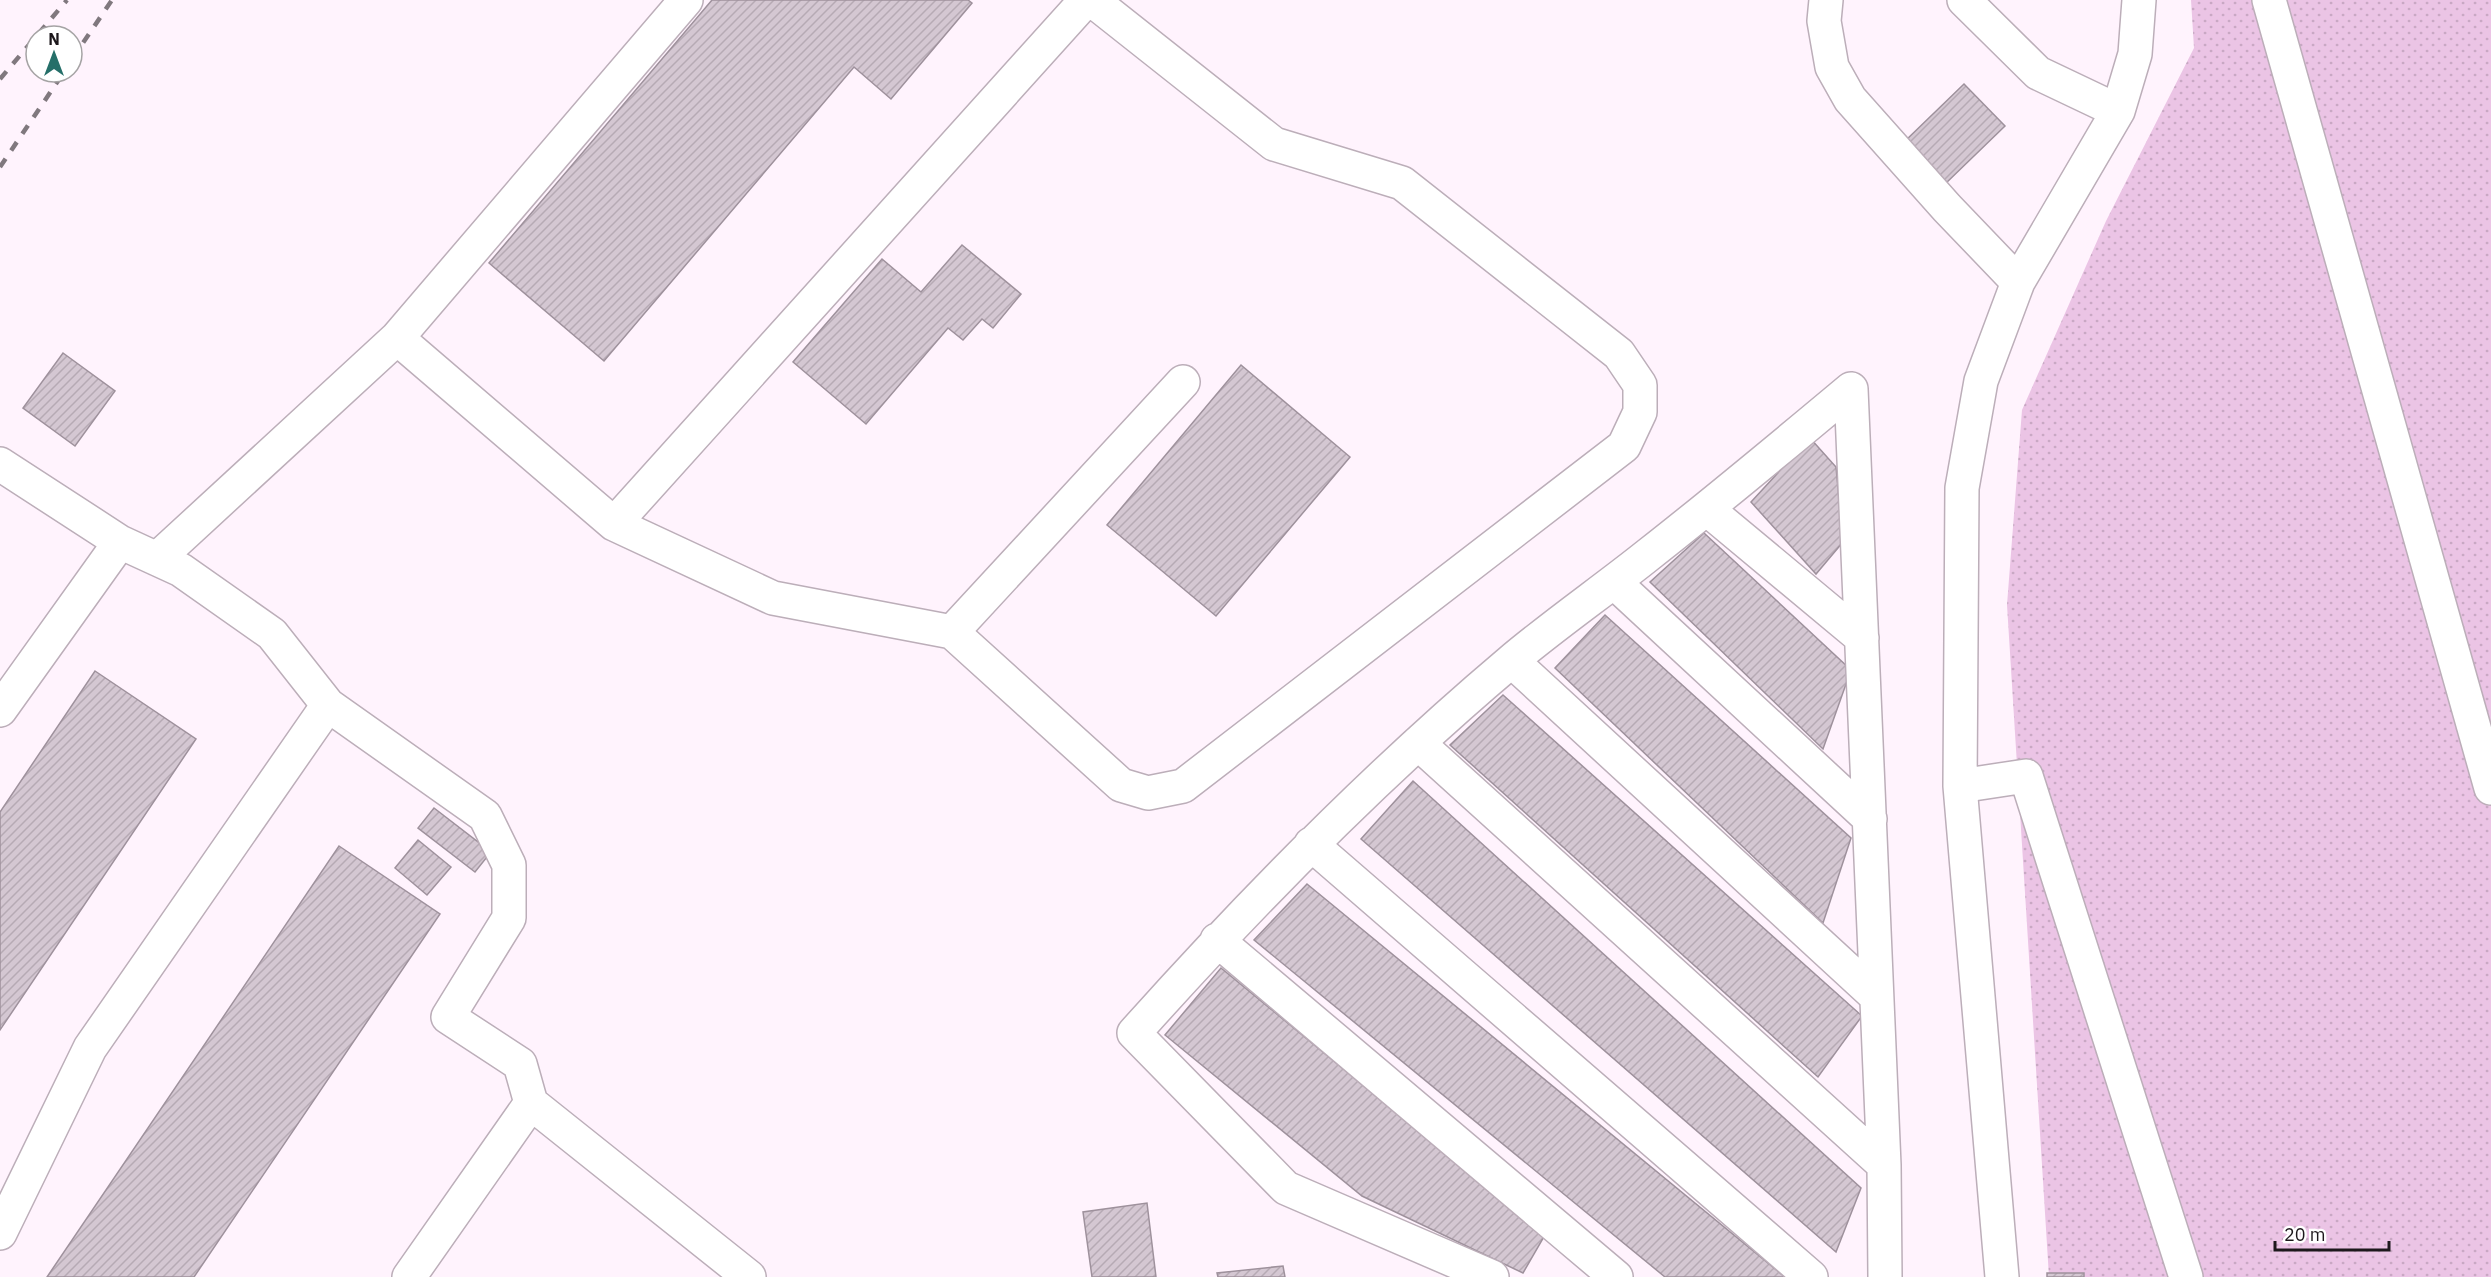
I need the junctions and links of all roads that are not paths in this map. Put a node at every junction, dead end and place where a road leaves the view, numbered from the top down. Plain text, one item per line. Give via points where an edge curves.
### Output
1 (686, 0) edge
2 (1086, 0) edge
3 (1092, 0) edge
4 (1826, 0) edge
5 (1964, 0) edge
6 (2139, 0) edge
7 (2269, 0) edge
8 (2118, 111) junction
9 (2018, 282) junction
10 (397, 338) junction
11 (1183, 382) dead end
12 (0, 464) edge
13 (1707, 509) junction
14 (614, 524) junction
15 (120, 542) junction
16 (157, 559) junction
17 (1614, 582) junction
18 (952, 632) junction
19 (1862, 638) junction
20 (1512, 661) junction
21 (328, 705) junction
22 (0, 710) edge
23 (1419, 743) junction
24 (1960, 786) junction
25 (2491, 788) edge
26 (1870, 819) junction
27 (1311, 844) junction
28 (1217, 940) junction
29 (1876, 996) junction
30 (531, 1103) junction
31 (1884, 1165) junction
32 (0, 1233) edge
33 (409, 1277) edge
34 (749, 1277) edge
35 (1492, 1277) edge
36 (1616, 1277) edge
37 (1811, 1277) edge
38 (1885, 1277) edge
39 (2002, 1277) edge
40 (2186, 1277) edge

1 - 10 street
2 - 14 street
3 - 18 street via 1274,144 1402,183 1619,354 1640,385 1640,412 1624,446 1183,786 1148,793 1121,785
4 - 9 street via 1824,21 1832,67 1850,99
5 - 8 street via 2038,73
6 - 8 street via 2135,54
7 - 25 street
8 - 9 street
9 - 24 street via 1981,381 1962,488
10 - 14 street
10 - 16 street
11 - 18 street
12 - 15 street
13 - 17 street
13 - 19 street
13 - 19 street via 1851,388
14 - 18 street via 773,598
15 - 16 street
15 - 22 street
16 - 21 street via 181,570 272,634
17 - 20 street
17 - 26 street
19 - 26 street
20 - 23 street
20 - 29 street
21 - 30 street via 485,816 509,865 509,918 448,1017 520,1064
21 - 32 street via 90,1048
23 - 27 street
23 - 31 street
24 - 39 street
24 - 40 street via 2026,776
26 - 29 street
27 - 28 street
27 - 37 street
28 - 35 street via 1134,1033 1286,1188
28 - 36 street
29 - 31 street
30 - 33 street
30 - 34 street
31 - 38 street

